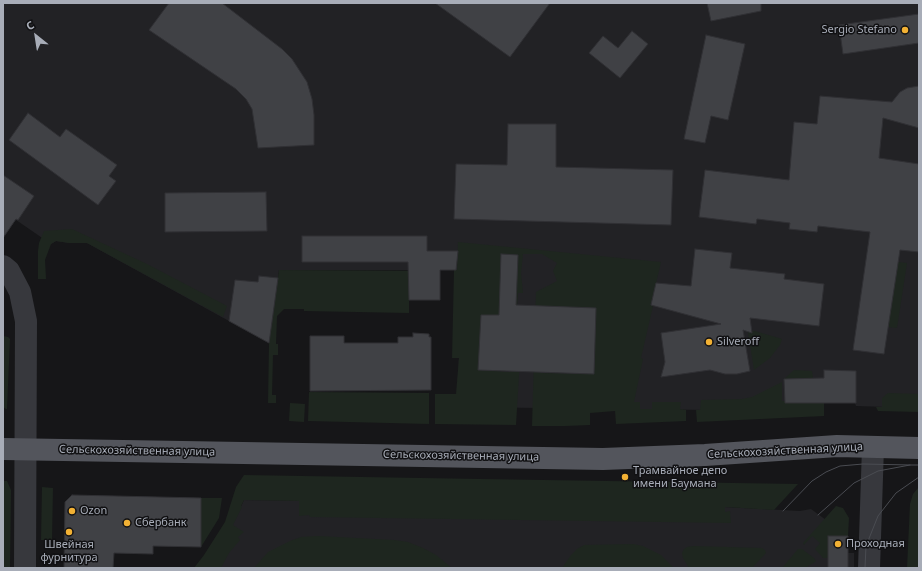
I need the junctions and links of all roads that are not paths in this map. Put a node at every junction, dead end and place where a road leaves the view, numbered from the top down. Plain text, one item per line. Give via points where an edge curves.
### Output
1 (3, 266) edge
2 (873, 447) junction
3 (919, 448) edge
4 (3, 449) edge
5 (26, 450) junction
6 (25, 568) edge
7 (869, 568) edge

1 - 5 street via 10,272 20,292 26,321
2 - 3 main road, Сельскохозяйственная улица
2 - 5 main road, Сельскохозяйственная улица via 837,446 603,459
2 - 7 street
4 - 5 main road, Сельскохозяйственная улица
5 - 6 street

